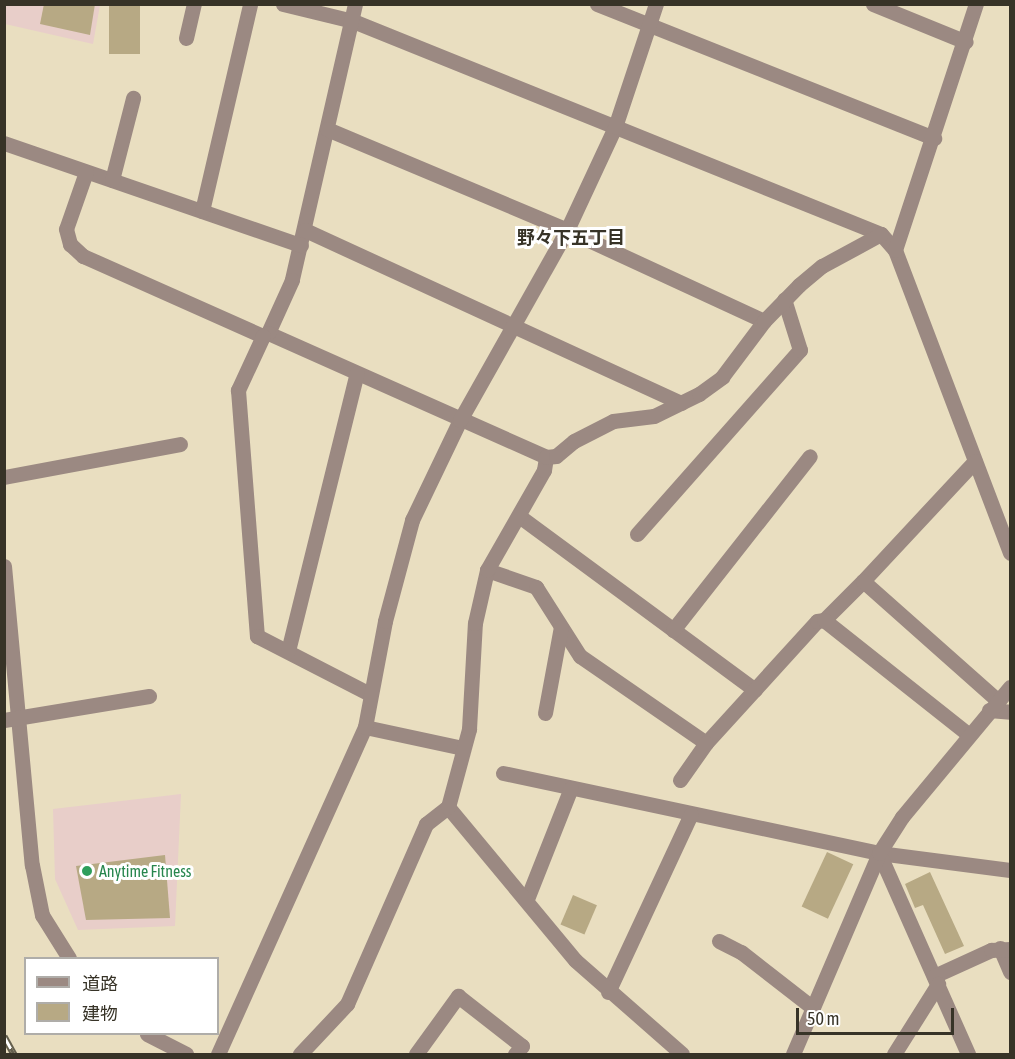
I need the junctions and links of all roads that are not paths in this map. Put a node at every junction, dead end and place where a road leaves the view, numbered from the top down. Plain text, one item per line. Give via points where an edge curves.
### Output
1 (194, 4) edge
2 (250, 4) edge
3 (283, 4) edge
4 (355, 4) edge
5 (597, 4) edge
6 (656, 4) edge
7 (873, 4) edge
8 (976, 4) edge
9 (353, 21) junction
10 (650, 23) junction
11 (186, 38) dead end
12 (966, 42) junction
13 (133, 98) dead end
14 (615, 127) junction
15 (327, 129) junction
16 (934, 138) junction
17 (4, 143) edge
18 (86, 172) junction
19 (112, 180) junction
20 (202, 211) junction
21 (567, 230) junction
22 (881, 234) junction
23 (303, 238) junction
24 (895, 250) junction
25 (784, 299) junction
26 (764, 321) junction
27 (513, 326) junction
28 (265, 335) junction
29 (357, 373) junction
30 (681, 403) junction
31 (460, 420) junction
32 (180, 444) dead end
33 (810, 456) dead end
34 (546, 457) junction
35 (975, 461) junction
36 (4, 477) edge
37 (519, 516) junction
38 (637, 534) dead end
39 (1011, 553) edge
40 (4, 566) edge
41 (487, 570) junction
42 (864, 581) junction
43 (7, 620) edge
44 (824, 620) junction
45 (561, 627) junction
46 (673, 630) junction
47 (288, 651) junction
48 (1011, 687) edge
49 (755, 690) junction
50 (370, 694) junction
51 (149, 696) dead end
52 (994, 706) junction
53 (1011, 712) edge
54 (544, 713) dead end
55 (12, 720) edge
56 (365, 727) junction
57 (969, 735) junction
58 (706, 743) junction
59 (463, 748) junction
60 (503, 772) dead end
61 (680, 780) dead end
62 (571, 788) junction
63 (448, 807) junction
64 (691, 813) junction
65 (879, 853) junction
66 (1011, 870) edge
67 (527, 899) junction
68 (719, 941) dead end
69 (1005, 949) edge
70 (68, 957) edge
71 (1011, 972) edge
72 (936, 980) junction
73 (608, 992) junction
74 (813, 1008) junction
75 (148, 1035) edge
76 (168, 1051) edge
77 (186, 1054) edge
78 (218, 1054) edge
79 (300, 1054) edge
80 (416, 1054) edge
81 (515, 1054) edge
82 (680, 1054) edge
83 (793, 1054) edge
84 (894, 1054) edge
85 (968, 1054) edge

1 - 11 street
2 - 20 street
3 - 9 street
4 - 9 street
5 - 10 street
6 - 10 street
7 - 12 street
8 - 12 street
9 - 14 street
9 - 15 street
10 - 14 street
10 - 16 street
12 - 16 street
13 - 19 street
14 - 21 street
14 - 22 street
15 - 21 street
15 - 23 street
16 - 24 street
17 - 18 street
18 - 19 street
18 - 28 street via 66,229 70,244 82,256
19 - 20 street
20 - 23 street
21 - 26 street
21 - 27 street
22 - 24 street
22 - 25 street via 822,266
23 - 27 street
23 - 28 street via 292,279
24 - 35 street
25 - 26 street
25 - 38 street via 800,350
26 - 30 street via 722,377
27 - 30 street
27 - 31 street
28 - 29 street
28 - 47 street via 238,390 257,636
29 - 31 street
29 - 47 street
30 - 34 street via 654,416 613,421 574,441 556,456
31 - 34 street
31 - 50 street via 412,520 396,572
32 - 36 street
33 - 46 street
34 - 37 street via 544,470
35 - 39 street
35 - 42 street
37 - 41 street
37 - 46 street
40 - 43 street
41 - 45 street via 537,587
41 - 59 street via 475,624 469,729
42 - 44 street
42 - 52 street
43 - 55 street
44 - 49 street via 817,621
44 - 57 street
45 - 54 street
45 - 58 street via 580,656
46 - 49 street
47 - 50 street
48 - 52 street
49 - 58 street
50 - 56 street
51 - 55 street
52 - 53 street
52 - 57 street
55 - 70 street via 36,892 42,915
56 - 59 street
56 - 78 street
57 - 65 street via 902,817
58 - 61 street
59 - 63 street
60 - 62 street
62 - 64 street
62 - 67 street
63 - 67 street
63 - 79 street via 426,824 420,834 347,1004
64 - 65 street
64 - 73 street
65 - 66 street
65 - 72 street
65 - 74 street
67 - 73 street via 576,960
68 - 74 street via 741,952
69 - 71 street
69 - 72 street
72 - 84 street
72 - 85 street
73 - 82 street
74 - 83 street
75 - 76 street
76 - 77 street
80 - 81 street via 458,996 522,1046

